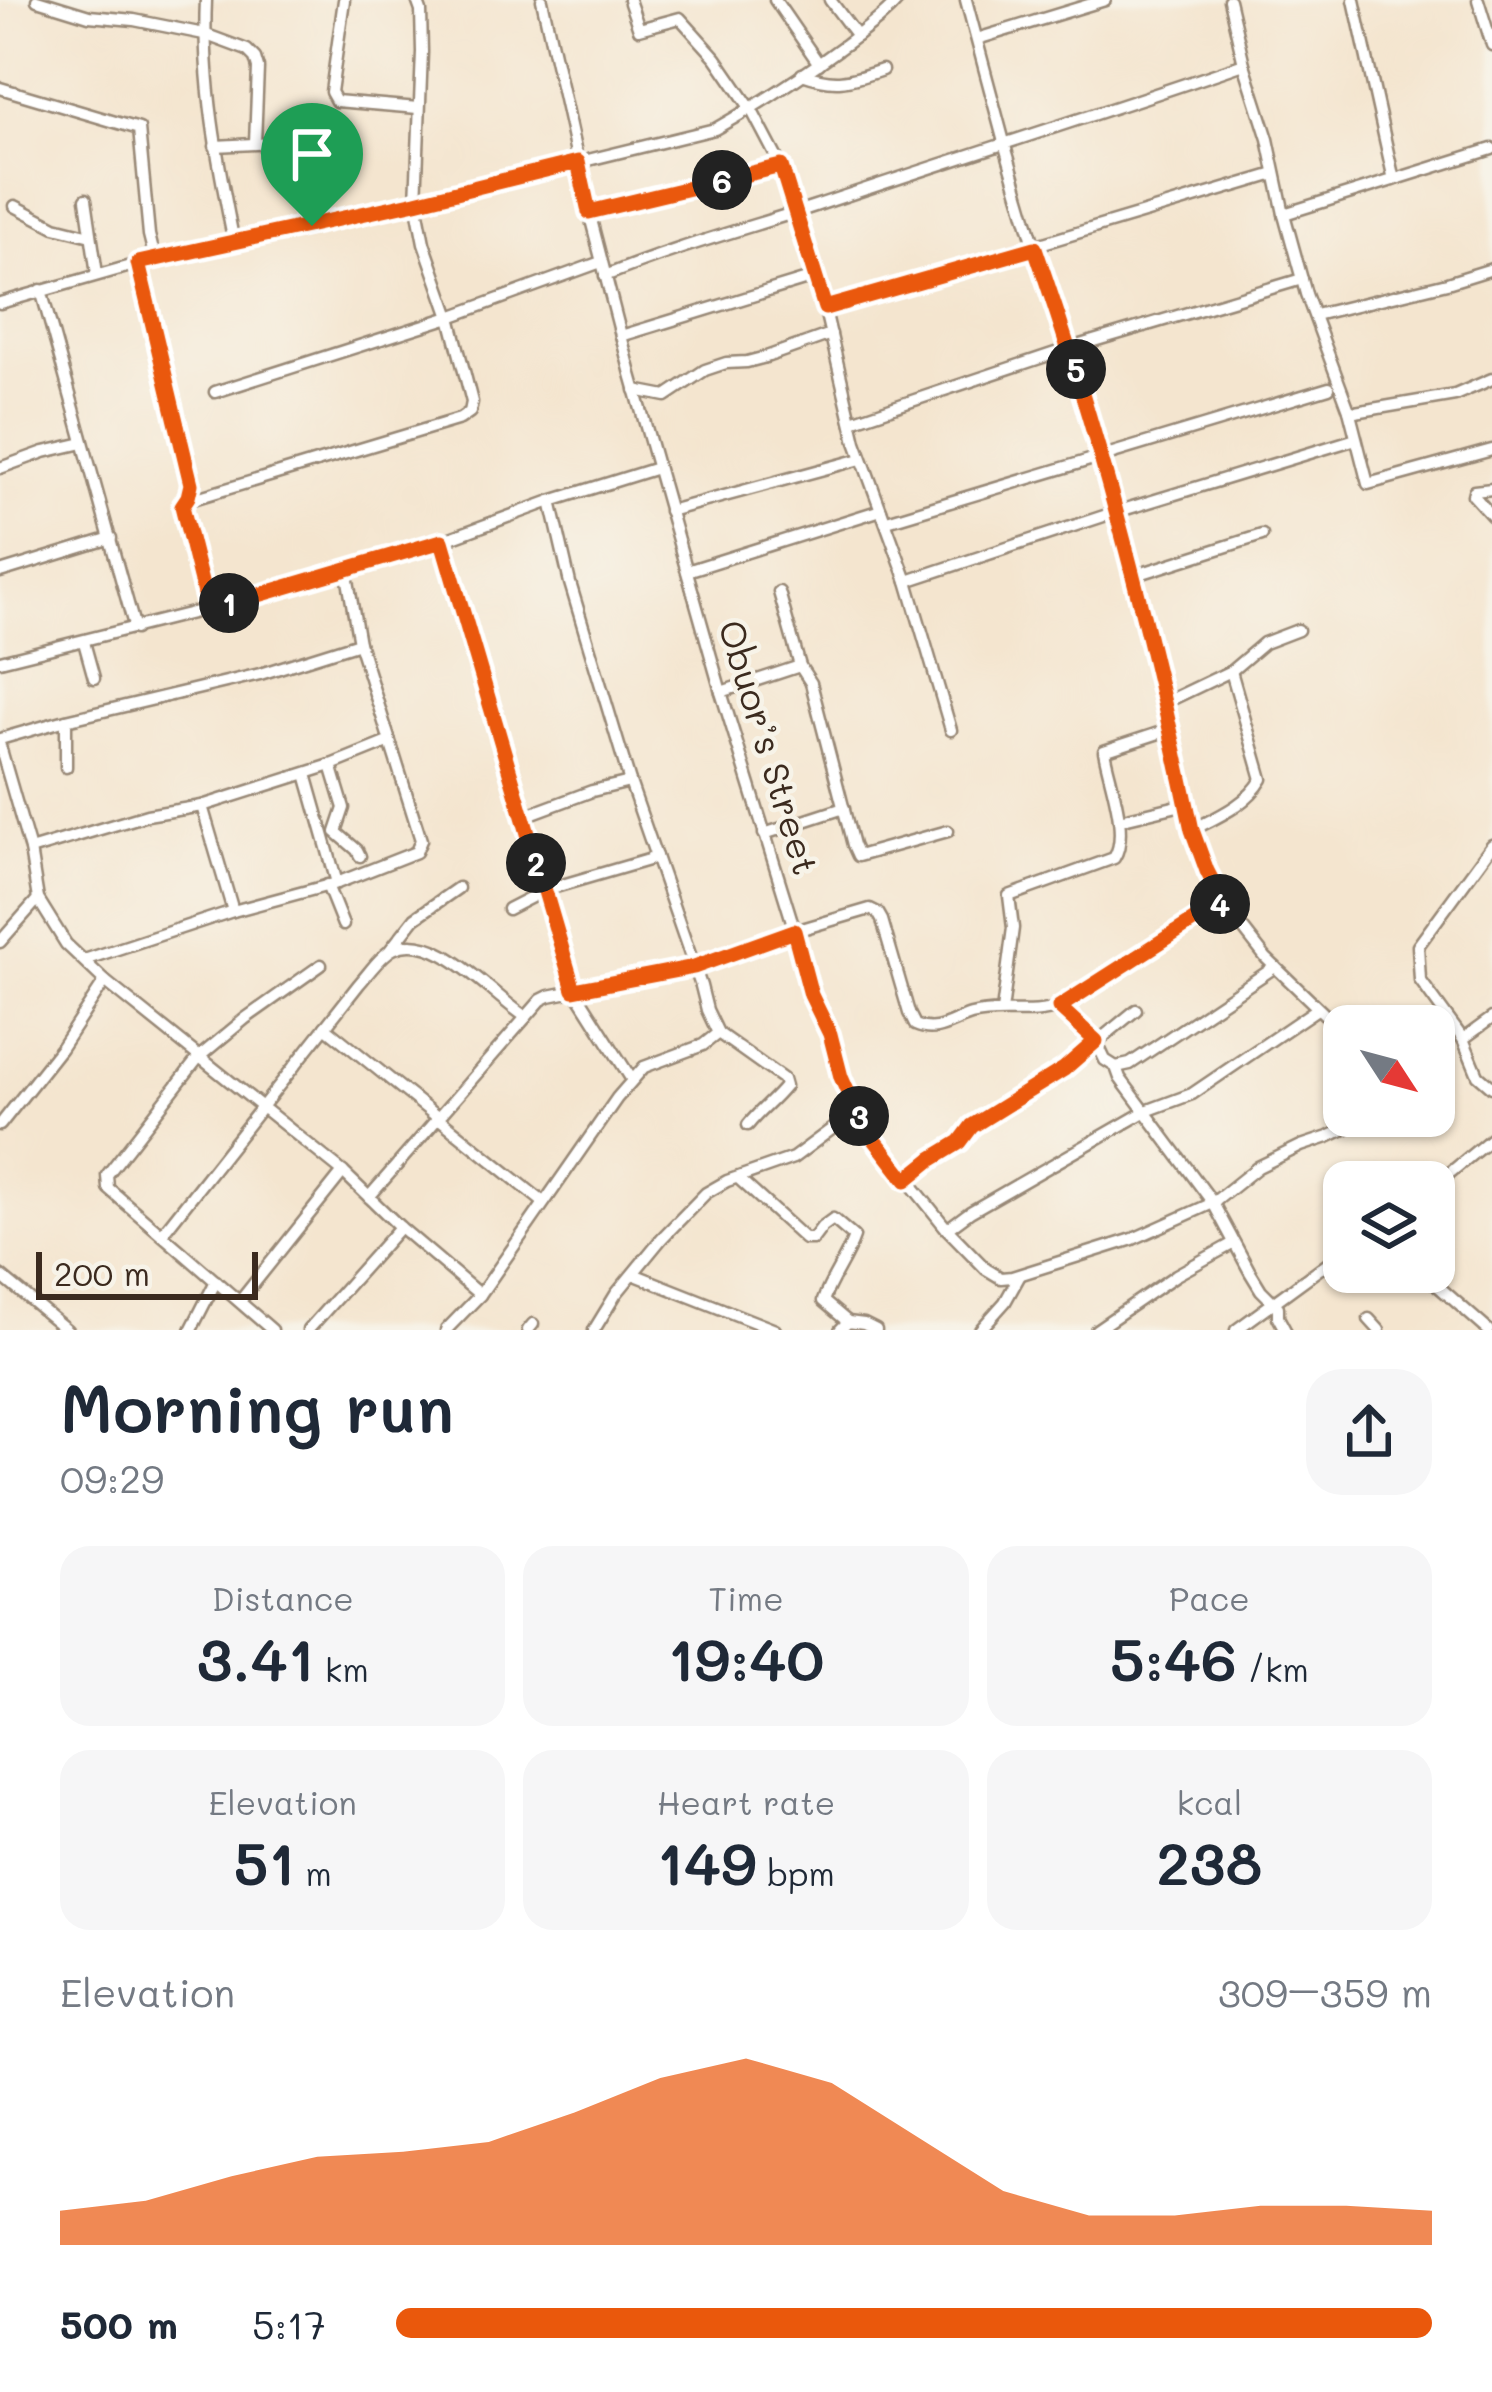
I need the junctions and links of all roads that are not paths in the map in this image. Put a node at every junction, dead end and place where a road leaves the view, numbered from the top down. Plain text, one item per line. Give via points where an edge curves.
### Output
1 (37, 0) edge
2 (206, 0) edge
3 (344, 0) edge
4 (417, 0) edge
5 (542, 0) edge
6 (628, 0) edge
7 (775, 0) edge
8 (830, 0) edge
9 (898, 0) edge
10 (966, 0) edge
11 (1105, 0) edge
12 (1229, 0) edge
13 (1354, 0) edge
14 (1478, 0) edge
15 (204, 34) junction
16 (857, 36) junction
17 (977, 39) junction
18 (1492, 45) edge
19 (819, 64) junction
20 (1244, 64) junction
21 (882, 70) dead end
22 (802, 74) junction
23 (0, 88) edge
24 (418, 108) junction
25 (751, 109) junction
26 (313, 141) dead end
27 (255, 143) junction
28 (215, 146) junction
29 (1005, 146) junction
30 (1492, 149) edge
31 (578, 162) junction
32 (781, 166) junction
33 (1275, 174) junction
34 (1394, 180) junction
35 (86, 199) dead end
36 (416, 202) junction
37 (15, 206) dead end
38 (589, 212) junction
39 (796, 212) junction
40 (1284, 214) junction
41 (92, 236) junction
42 (234, 243) junction
43 (1035, 248) junction
44 (154, 259) junction
45 (601, 262) junction
46 (138, 263) junction
47 (1492, 269) edge
48 (97, 274) junction
49 (605, 276) junction
50 (817, 276) junction
51 (1302, 279) junction
52 (41, 290) junction
53 (0, 303) edge
54 (825, 308) junction
55 (1315, 315) junction
56 (449, 317) junction
57 (831, 334) junction
58 (621, 336) junction
59 (1070, 348) junction
60 (1492, 380) edge
61 (1329, 388) dead end
62 (635, 390) junction
63 (215, 392) dead end
64 (1349, 410) junction
65 (852, 421) junction
66 (1356, 439) junction
67 (83, 443) junction
68 (1492, 450) edge
69 (1099, 455) junction
70 (861, 459) junction
71 (0, 468) edge
72 (657, 468) junction
73 (1492, 489) edge
74 (188, 497) junction
75 (551, 501) junction
76 (669, 511) junction
77 (1116, 512) junction
78 (884, 515) junction
79 (1492, 516) edge
80 (1262, 535) dead end
81 (111, 538) junction
82 (442, 541) junction
83 (346, 569) junction
84 (0, 572) edge
85 (687, 572) junction
86 (1133, 576) junction
87 (907, 581) junction
88 (779, 592) dead end
89 (208, 610) junction
90 (135, 629) junction
91 (1298, 630) dead end
92 (84, 642) junction
93 (359, 643) junction
94 (0, 661) edge
95 (800, 666) junction
96 (1231, 671) junction
97 (94, 678) dead end
98 (721, 692) junction
99 (1162, 704) junction
100 (66, 721) junction
101 (951, 730) dead end
102 (1168, 730) junction
103 (388, 742) junction
104 (0, 743) edge
105 (331, 766) junction
106 (66, 767) dead end
107 (307, 774) junction
108 (629, 782) junction
109 (0, 804) edge
110 (1186, 804) junction
111 (17, 805) junction
112 (202, 806) junction
113 (844, 808) junction
114 (523, 817) junction
115 (1119, 820) junction
116 (1192, 830) junction
117 (948, 832) dead end
118 (764, 834) junction
119 (1492, 845) edge
120 (30, 850) junction
121 (360, 856) dead end
122 (656, 856) junction
123 (332, 884) junction
124 (458, 888) dead end
125 (544, 890) junction
126 (38, 899) junction
127 (1223, 902) junction
128 (508, 909) dead end
129 (233, 910) junction
130 (343, 925) dead end
131 (794, 931) junction
132 (0, 942) edge
133 (389, 951) junction
134 (84, 960) junction
135 (321, 965) dead end
136 (694, 967) junction
137 (1275, 967) junction
138 (105, 981) junction
139 (574, 990) junction
140 (1059, 1007) junction
141 (1136, 1010) dead end
142 (1317, 1010) junction
143 (1002, 1011) junction
144 (1323, 1015) edge
145 (526, 1017) junction
146 (1492, 1018) edge
147 (325, 1027) junction
148 (718, 1033) junction
149 (1463, 1039) junction
150 (1096, 1041) junction
151 (199, 1057) junction
152 (1116, 1067) junction
153 (632, 1080) junction
154 (1492, 1088) edge
155 (261, 1107) junction
156 (856, 1111) junction
157 (1146, 1111) junction
158 (440, 1116) junction
159 (0, 1125) edge
160 (748, 1125) dead end
161 (1492, 1127) edge
162 (1330, 1137) edge
163 (1491, 1138) edge
164 (1455, 1168) edge
165 (344, 1172) junction
166 (738, 1178) junction
167 (906, 1180) junction
168 (369, 1197) junction
169 (543, 1202) junction
170 (1213, 1203) junction
171 (400, 1227) junction
172 (947, 1229) junction
173 (162, 1234) junction
174 (1234, 1243) junction
175 (1323, 1266) edge
176 (0, 1274) edge
177 (632, 1274) junction
178 (1020, 1274) junction
179 (216, 1281) junction
180 (1446, 1293) edge
181 (480, 1295) junction
182 (240, 1301) junction
183 (1272, 1303) junction
184 (1369, 1318) dead end
185 (844, 1326) edge
186 (757, 1327) edge
187 (67, 1330) edge
188 (191, 1330) edge
189 (272, 1330) edge
190 (308, 1330) edge
191 (446, 1330) edge
192 (594, 1330) edge
193 (775, 1330) edge
194 (876, 1330) edge
195 (980, 1330) edge
196 (1096, 1330) edge
197 (1236, 1330) edge
198 (1286, 1330) edge
199 (1379, 1330) edge
200 (1488, 1330) edge

1 - 15 street
2 - 15 street
3 - 24 street via 336,101
4 - 24 street
5 - 31 street, Obuor’s Street
6 - 25 street via 639,29 680,18
7 - 19 street
8 - 16 street
9 - 16 street
10 - 17 street
11 - 17 street
12 - 20 street
13 - 34 street
14 - 18 street
15 - 27 street via 255,58
15 - 28 street
16 - 19 street
17 - 29 street
19 - 22 street
20 - 29 street
20 - 33 street
21 - 22 street via 843,82
22 - 25 street
23 - 44 street via 139,129
24 - 36 street
25 - 31 street via 715,129
25 - 32 street
26 - 27 street
27 - 28 street
28 - 42 street
29 - 39 street
29 - 43 street
30 - 34 street
31 - 36 street
31 - 38 street, Obuor’s Street
32 - 38 street
32 - 39 street
33 - 40 street
33 - 43 street
34 - 40 street
35 - 41 street
36 - 42 street
36 - 56 street
37 - 41 street
38 - 45 street, Obuor’s Street
39 - 49 street
39 - 50 street
40 - 51 street
41 - 48 street
42 - 44 street
43 - 54 street
43 - 59 street
44 - 46 street
45 - 49 street, Obuor’s Street
45 - 56 street
46 - 48 street
46 - 74 street
47 - 55 street
48 - 52 street
49 - 58 street, Obuor’s Street
50 - 54 street
50 - 58 street
51 - 55 street
51 - 59 street
52 - 53 street
52 - 67 street
54 - 57 street
55 - 64 street
56 - 63 street
56 - 74 street via 470,412
57 - 62 street via 705,370 666,396
57 - 65 street
58 - 62 street, Obuor’s Street
59 - 65 street
59 - 69 street
60 - 64 street via 1455,394
61 - 69 street
62 - 72 street, Obuor’s Street
64 - 66 street
65 - 70 street
66 - 68 street via 1368,484
66 - 77 street
67 - 71 street
67 - 81 street
69 - 77 street
69 - 78 street
70 - 76 street
70 - 78 street
72 - 75 street
72 - 76 street, Obuor’s Street
73 - 79 street via 1473,495
74 - 89 street via 182,506
75 - 82 street
75 - 108 street
76 - 85 street, Obuor’s Street
77 - 86 street
77 - 87 street
78 - 85 street
78 - 87 street
80 - 86 street
81 - 84 street
81 - 90 street
82 - 83 street
82 - 114 street
83 - 89 street
83 - 93 street
85 - 98 street, Obuor’s Street
86 - 99 street
87 - 101 street
88 - 95 street
89 - 90 street
90 - 92 street
91 - 96 street via 1264,643
92 - 94 street
92 - 97 street
93 - 100 street
93 - 103 street
95 - 98 street
95 - 113 street
96 - 99 street
96 - 116 street via 1262,779 1238,806
98 - 118 street, Obuor’s Street
99 - 102 street
100 - 104 street
100 - 106 street
102 - 110 street
102 - 115 street via 1104,751
103 - 105 street
103 - 123 street via 421,840 408,857
104 - 111 street
105 - 107 street
105 - 121 street via 344,808 336,832
107 - 112 street
107 - 123 street
108 - 114 street
108 - 122 street
109 - 111 street
110 - 115 street
110 - 116 street
111 - 120 street
112 - 120 street
112 - 129 street
113 - 117 street via 858,856
113 - 118 street
114 - 125 street
115 - 143 street via 1114,858 1009,896
116 - 127 street
118 - 131 street, Obuor’s Street
119 - 149 street via 1418,946 1420,980
120 - 126 street
122 - 125 street
122 - 136 street
123 - 129 street
123 - 130 street
124 - 133 street via 428,902
125 - 128 street
125 - 139 street
126 - 132 street
126 - 134 street
127 - 137 street
127 - 140 street
129 - 134 street
131 - 136 street
131 - 143 street via 871,909 883,920 915,1024 932,1030
131 - 156 street, Obuor’s Street
133 - 145 street via 429,946
133 - 147 street
134 - 138 street
135 - 151 street
136 - 139 street
136 - 148 street
137 - 142 street
137 - 152 street
138 - 151 street
138 - 159 street
139 - 145 street via 541,1000
139 - 153 street
140 - 143 street
140 - 150 street
141 - 150 street
142 - 144 street
142 - 157 street via 1192,1094
145 - 158 street
146 - 149 street
147 - 155 street
147 - 158 street
148 - 153 street
148 - 160 street via 784,1079
149 - 154 street
150 - 152 street
150 - 167 street
151 - 155 street
151 - 173 street via 107,1175 108,1188
152 - 157 street
153 - 169 street
155 - 165 street
155 - 173 street
156 - 166 street via 793,1158
156 - 167 street, Obuor’s Street
157 - 170 street
157 - 172 street
158 - 168 street
158 - 169 street
161 - 163 street
162 - 170 street via 1258,1167
163 - 164 street
165 - 168 street
165 - 182 street
166 - 177 street via 706,1193
166 - 185 street via 806,1239 833,1219 854,1238 823,1301
167 - 172 street, Obuor’s Street
168 - 171 street
169 - 181 street
170 - 174 street
170 - 178 street via 1133,1240
171 - 181 street
171 - 190 street
172 - 178 street, Obuor’s Street via 994,1275
173 - 179 street
174 - 183 street
174 - 196 street
175 - 183 street
176 - 187 street
177 - 186 street
177 - 192 street
178 - 195 street
179 - 182 street
179 - 188 street
180 - 200 street
181 - 191 street
182 - 189 street
183 - 197 street
183 - 198 street
184 - 199 street
185 - 194 street
186 - 193 street

